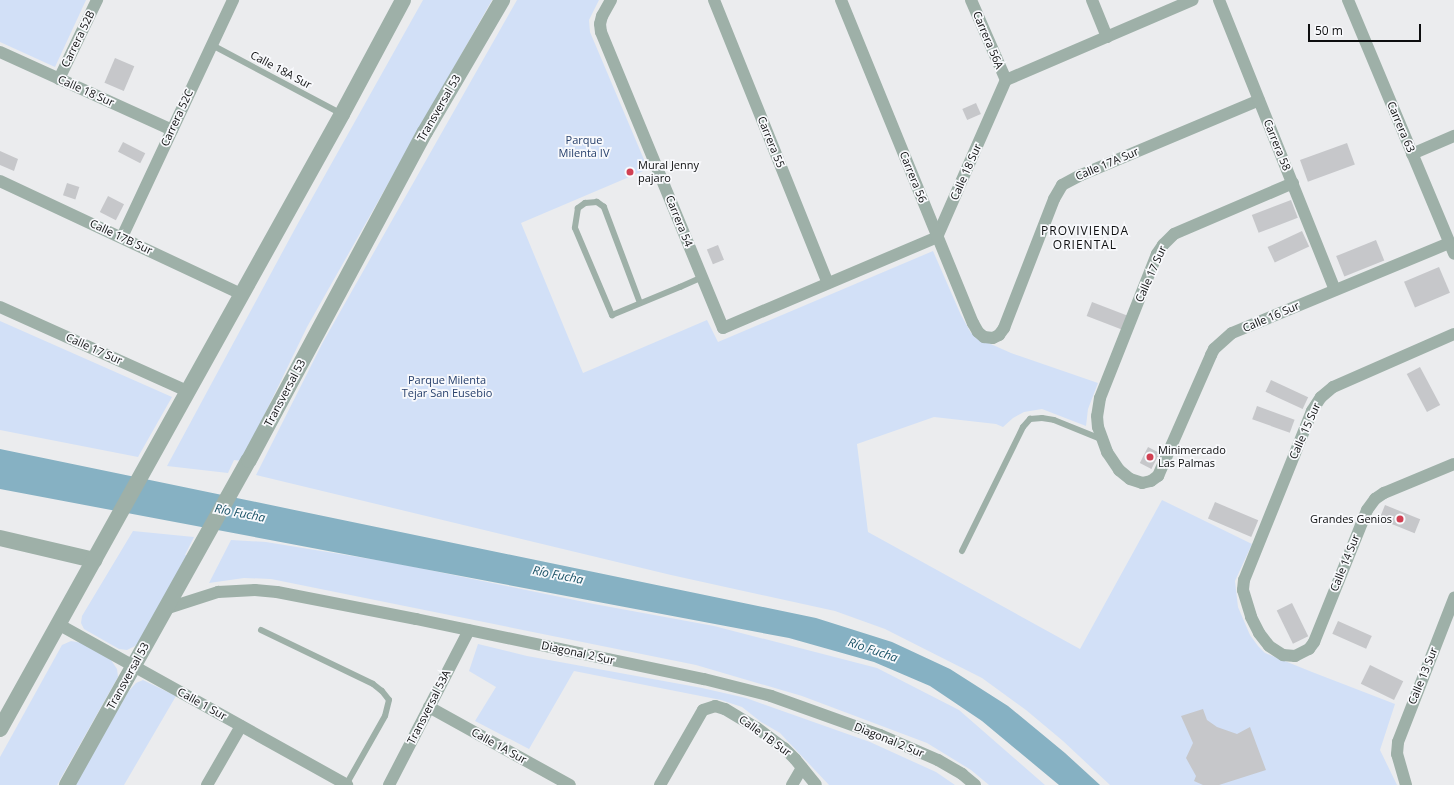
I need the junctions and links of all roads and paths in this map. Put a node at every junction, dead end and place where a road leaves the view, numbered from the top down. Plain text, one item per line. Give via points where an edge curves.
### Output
1 (97, 0) edge
2 (233, 0) edge
3 (403, 0) edge
4 (502, 0) edge
5 (611, 0) edge
6 (714, 0) edge
7 (841, 0) edge
8 (971, 0) edge
9 (1092, 0) edge
10 (1193, 0) edge
11 (1220, 0) edge
12 (1348, 0) edge
13 (1107, 37) junction
14 (212, 45) junction
15 (0, 52) edge
16 (59, 79) junction
17 (1006, 80) junction
18 (1259, 100) junction
19 (342, 114) junction
20 (172, 130) junction
21 (1454, 136) edge
22 (1412, 154) junction
23 (0, 181) edge
24 (1293, 183) junction
25 (122, 237) junction
26 (937, 237) junction
27 (1449, 243) junction
28 (1454, 254) edge
29 (702, 277) junction
30 (828, 283) junction
31 (1336, 290) junction
32 (241, 294) junction
33 (640, 304) junction
34 (0, 307) edge
35 (1454, 334) edge
36 (999, 335) joint
37 (187, 391) junction
38 (1101, 439) junction
39 (1454, 464) edge
40 (0, 538) edge
41 (962, 551) dead end
42 (94, 560) junction
43 (1454, 598) edge
44 (165, 609) junction
45 (58, 624) junction
46 (261, 630) dead end
47 (469, 630) junction
48 (1294, 656) joint
49 (134, 666) junction
50 (429, 707) junction
51 (241, 726) junction
52 (0, 729) edge
53 (802, 768) junction
54 (67, 785) edge
55 (208, 785) edge
56 (346, 785) edge
57 (389, 785) edge
58 (570, 785) edge
59 (660, 785) edge
60 (792, 785) edge
61 (816, 785) edge
62 (975, 785) edge
63 (1406, 785) edge

1 - 16 street, Carrera 52B
2 - 14 street, Carrera 52C
3 - 19 street
4 - 44 street, Transversal 53 via 425,132 243,471
5 - 29 street, Carrera 54 via 600,24 601,32
6 - 30 street, Carrera 55
7 - 26 street, Carrera 56
8 - 17 street, Carrera 56A
9 - 13 street
10 - 13 street
11 - 18 street, Carrera 58
12 - 22 street, Carrera 63
13 - 17 street
14 - 19 lane, Calle 18A Sur
14 - 20 street, Carrera 52C
15 - 16 street, Calle 18 Sur
16 - 20 street, Calle 18 Sur
17 - 26 street, Calle 18 Sur
18 - 24 street, Carrera 58
18 - 36 street, Calle 17A Sur via 1081,174 1062,185
19 - 32 street
20 - 25 street, Carrera 52C
21 - 22 street
22 - 27 street, Carrera 63
23 - 25 street, Calle 17B Sur
24 - 31 street, Carrera 58
24 - 38 street, Calle 17 Sur via 1174,234 1163,245 1100,398 1097,416
25 - 32 street, Calle 17B Sur
26 - 30 street
26 - 36 street, Carrera 56 via 978,332 984,337 993,338
27 - 28 street, Carrera 63
27 - 31 street, Calle 16 Sur
29 - 30 street, Carrera 54 via 723,328
29 - 33 lane
31 - 38 street, Calle 16 Sur via 1232,334 1214,349 1164,467 1151,481 1142,483 1130,479 1119,470
32 - 37 street
33 - 33 lane via 604,207 597,202 585,203 578,208 576,228 612,315
34 - 37 street, Calle 17 Sur
35 - 48 street, Calle 15 Sur via 1333,387 1321,397 1312,411 1244,580 1243,590 1259,633 1269,646 1283,655
37 - 42 street
38 - 41 lane via 1054,420 1030,419 1023,427
39 - 48 street, Calle 14 Sur via 1384,492 1375,499 1367,510 1314,642 1309,650
40 - 42 street
42 - 45 street
43 - 63 street, Calle 13 Sur via 1398,742 1397,754
44 - 47 street, Diagonal 2 Sur via 218,592 255,590 309,598
44 - 49 street, Transversal 53
45 - 49 street, Calle 1 Sur
45 - 52 street
46 - 56 lane via 373,684 389,700 385,716
47 - 50 street, Transversal 53A
47 - 62 street, Diagonal 2 Sur via 704,679 771,696 880,735 919,752 950,767
49 - 51 street, Calle 1 Sur
49 - 54 street, Transversal 53
50 - 57 street, Transversal 53A
50 - 58 street, Calle 1A Sur
51 - 55 street
51 - 56 street, Calle 1 Sur
53 - 59 street, Calle 1B Sur via 784,748 757,728 715,706 703,710
53 - 60 street
53 - 61 street, Calle 1B Sur

